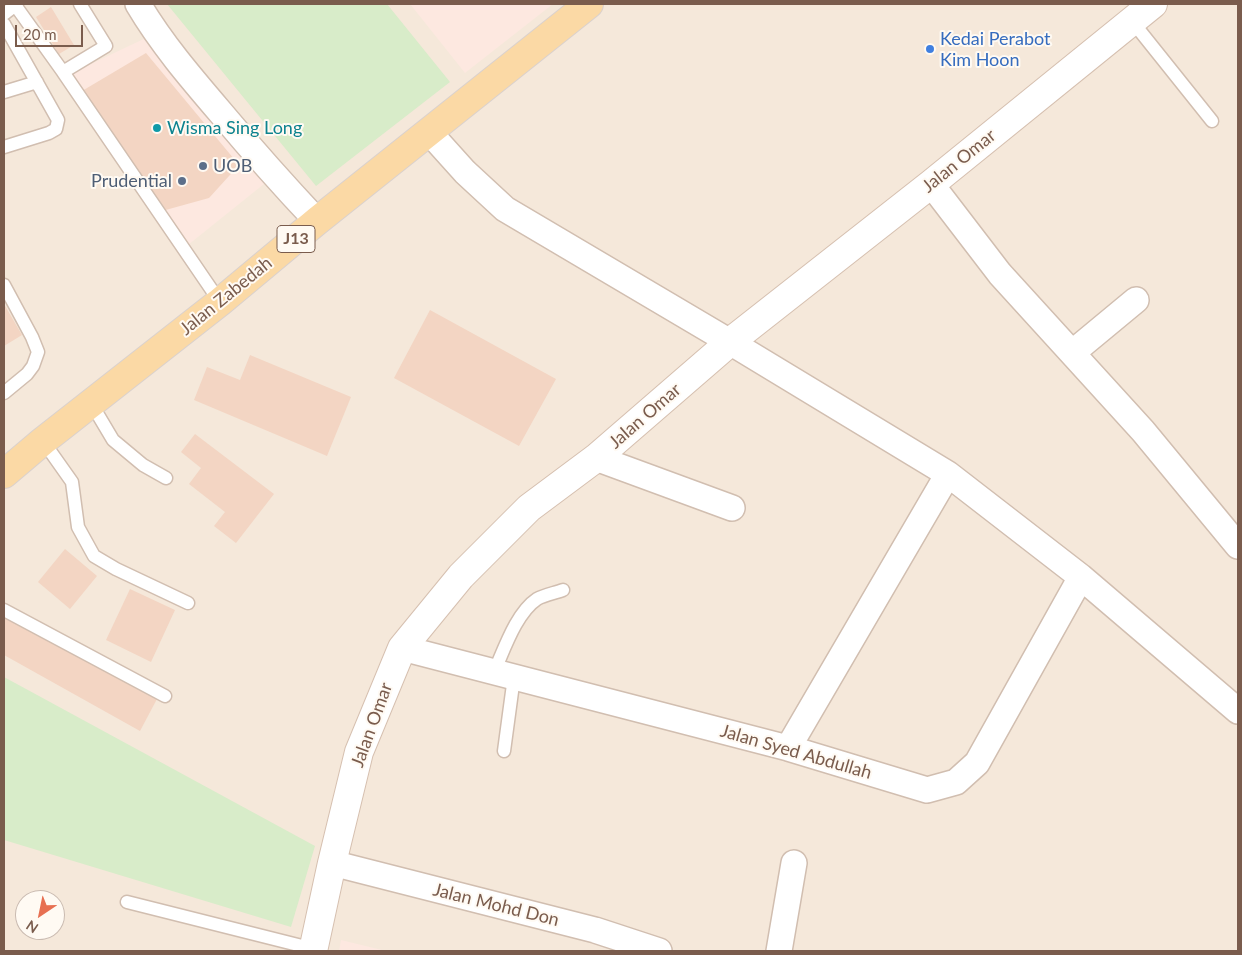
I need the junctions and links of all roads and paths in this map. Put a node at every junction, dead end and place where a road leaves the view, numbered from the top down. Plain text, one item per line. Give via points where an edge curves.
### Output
1 (16, 4) edge
2 (80, 4) edge
3 (138, 4) edge
4 (589, 4) edge
5 (1153, 4) edge
6 (4, 14) edge
7 (1132, 21) junction
8 (4, 24) edge
9 (64, 72) junction
10 (37, 82) junction
11 (4, 92) edge
12 (1212, 121) dead end
13 (429, 132) junction
14 (4, 146) edge
15 (931, 184) junction
16 (316, 221) junction
17 (4, 285) edge
18 (1136, 300) dead end
19 (220, 302) junction
20 (730, 342) junction
21 (1072, 353) junction
22 (4, 392) edge
23 (91, 403) junction
24 (43, 441) junction
25 (596, 458) junction
26 (4, 473) edge
27 (948, 474) junction
28 (166, 478) dead end
29 (732, 508) dead end
30 (1238, 546) edge
31 (1081, 577) junction
32 (563, 590) dead end
33 (188, 603) dead end
34 (4, 610) edge
35 (402, 648) junction
36 (504, 674) junction
37 (165, 696) dead end
38 (1238, 710) edge
39 (788, 748) junction
40 (504, 751) dead end
41 (332, 863) junction
42 (794, 863) dead end
43 (127, 902) dead end
44 (314, 950) edge
45 (659, 951) edge
46 (779, 951) edge

1 - 6 lane
1 - 9 lane
2 - 9 lane via 106,46
3 - 16 street via 192,79
4 - 13 main road, Jalan Zabedah / J13
5 - 7 street, Jalan Omar
7 - 12 lane
7 - 15 street, Jalan Omar
8 - 10 lane
9 - 19 lane
10 - 11 lane
10 - 14 lane via 58,120 56,128
13 - 16 main road, Jalan Zabedah / J13
13 - 20 street via 505,210
15 - 20 street, Jalan Omar
15 - 21 street via 1000,274
16 - 19 main road, Jalan Zabedah / J13
17 - 22 lane via 38,352 27,374
18 - 21 street
19 - 23 main road, Jalan Zabedah / J13
20 - 25 street, Jalan Omar
20 - 27 street
21 - 30 street
23 - 24 main road, Jalan Zabedah / J13
23 - 28 lane via 112,440 142,465
24 - 26 main road, Jalan Zabedah / J13
24 - 33 lane via 72,482 78,527 94,556
25 - 29 street
25 - 35 street, Jalan Omar via 529,508 461,576
27 - 31 street
27 - 39 street
31 - 38 street
31 - 39 street, Jalan Syed Abdullah via 977,763 956,782 927,790
32 - 36 lane via 538,599 526,610 518,622
34 - 37 lane
35 - 36 street, Jalan Syed Abdullah
35 - 41 street, Jalan Omar via 359,752
36 - 39 street, Jalan Syed Abdullah
36 - 40 lane
41 - 44 street, Jalan Omar
41 - 45 street, Jalan Mohd Don via 595,930
42 - 46 street
43 - 44 lane

